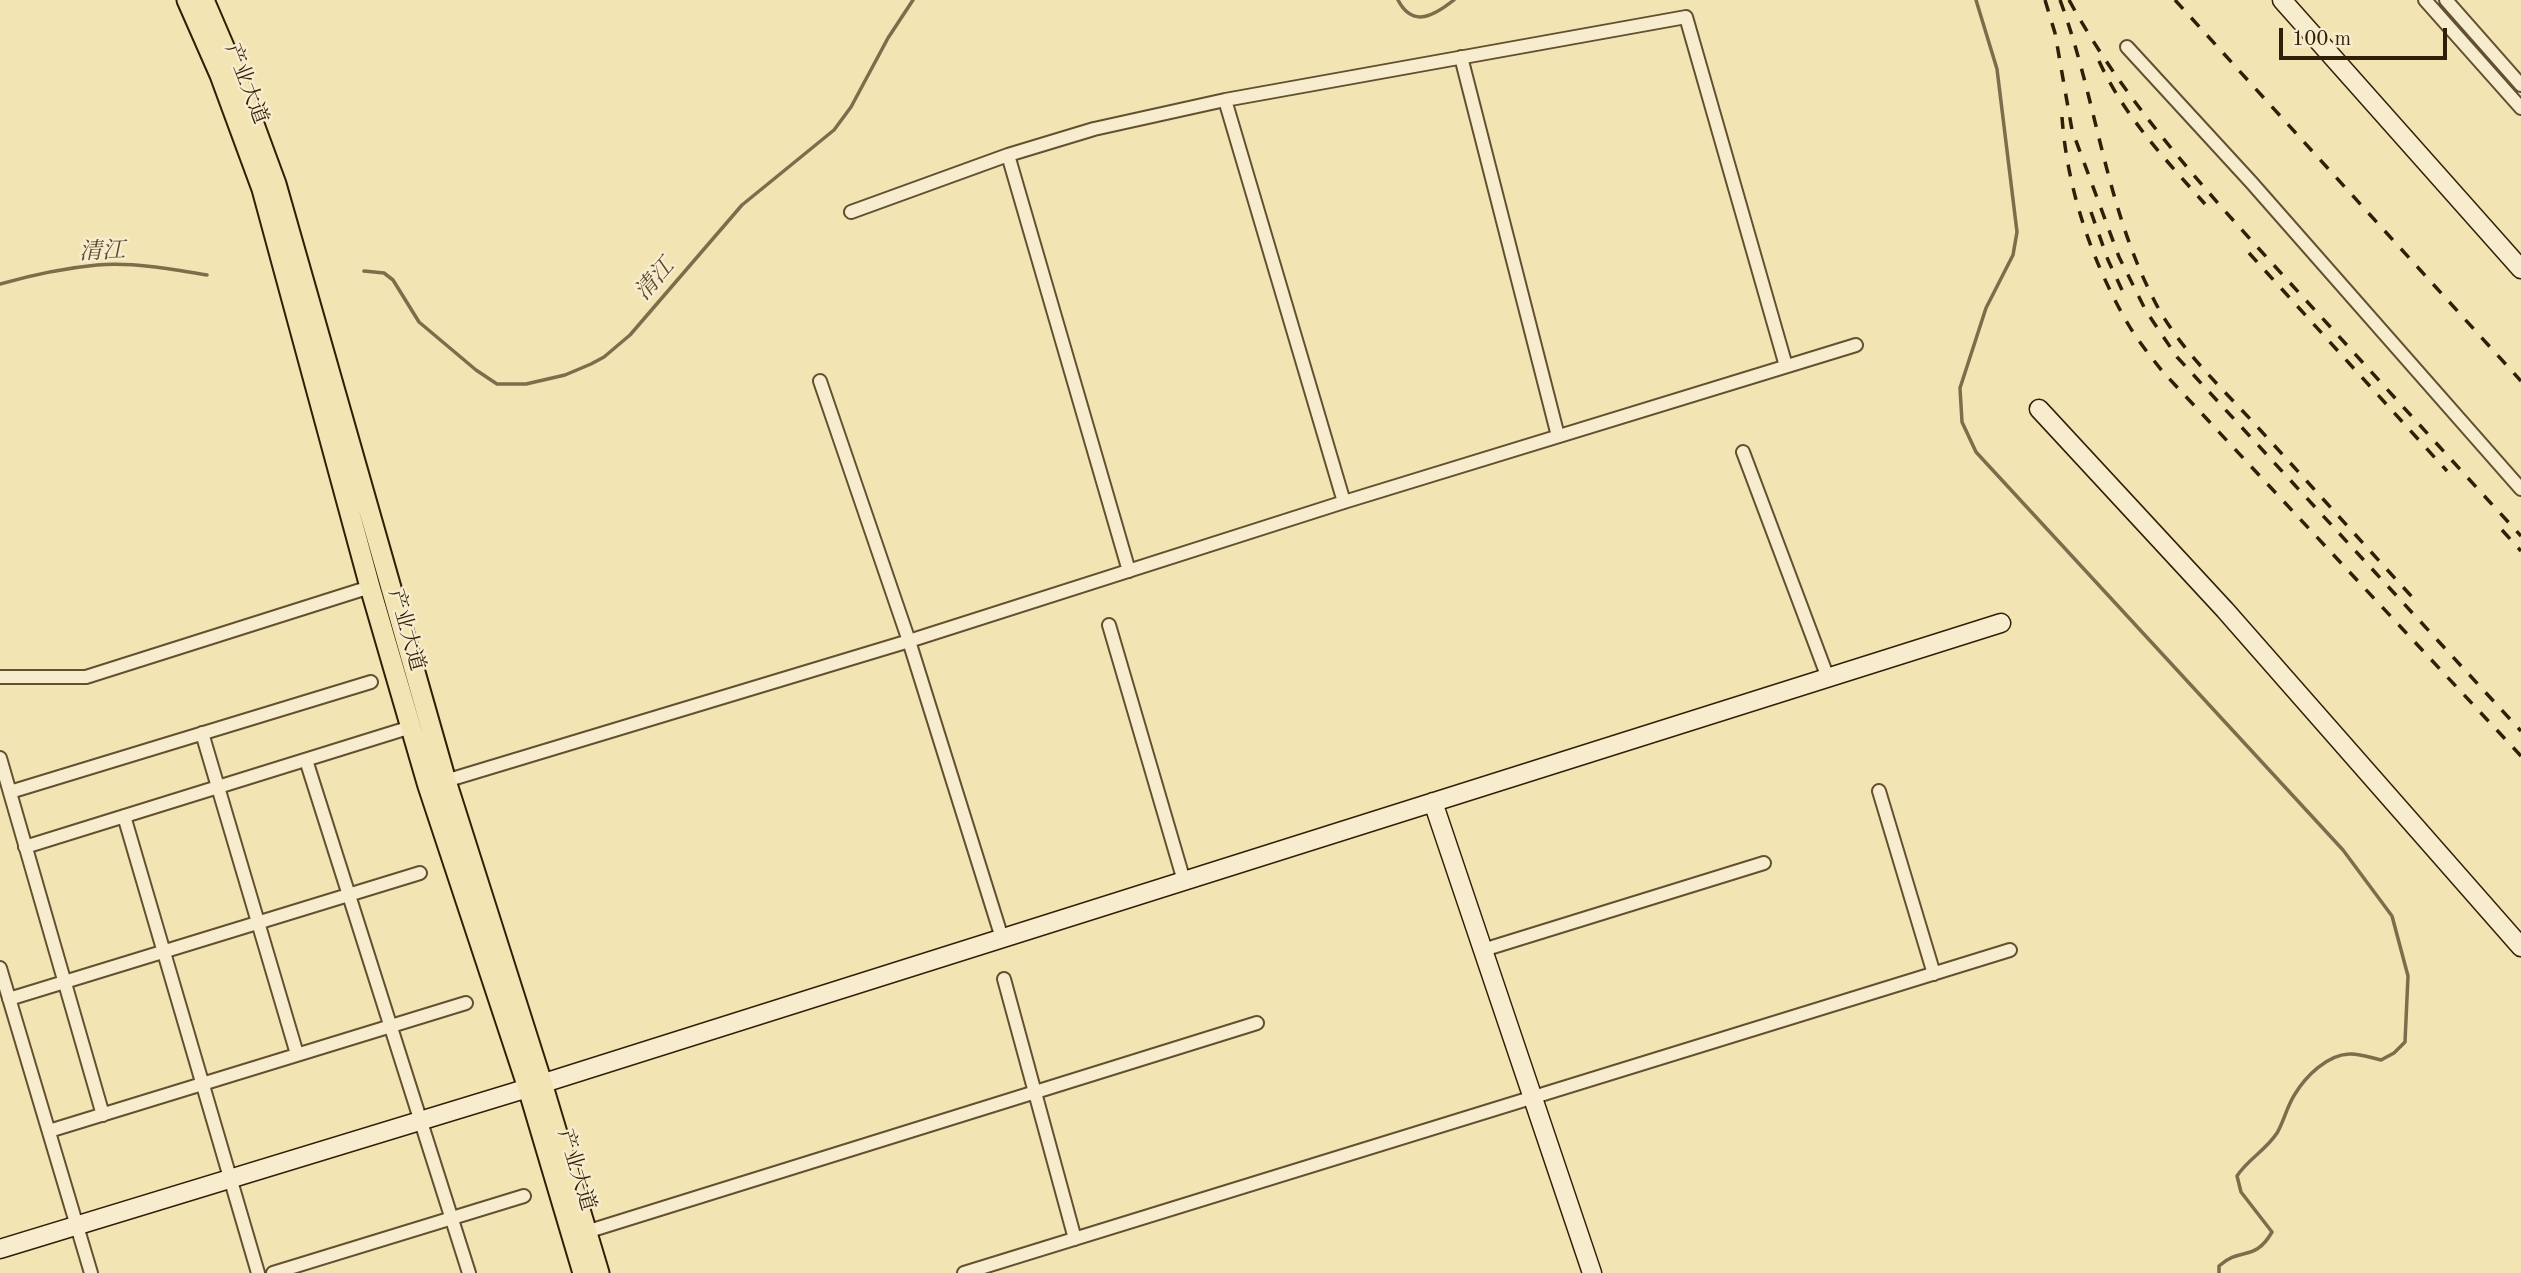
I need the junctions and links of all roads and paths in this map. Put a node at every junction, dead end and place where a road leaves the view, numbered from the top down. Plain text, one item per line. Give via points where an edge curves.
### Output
1 (187, 0) edge
2 (204, 0) edge
3 (2282, 0) edge
4 (2425, 0) edge
5 (2446, 0) edge
6 (2127, 47) dead end
7 (1461, 57) junction
8 (2521, 85) edge
9 (1225, 100) junction
10 (2521, 108) edge
11 (1008, 155) junction
12 (851, 212) dead end
13 (2521, 269) edge
14 (1856, 345) dead end
15 (1786, 366) junction
16 (820, 381) dead end
17 (2039, 409) dead end
18 (1558, 436) junction
19 (1743, 452) dead end
20 (2521, 489) edge
21 (1344, 502) junction
22 (1129, 571) junction
23 (370, 587) junction
24 (2001, 624) dead end
25 (1109, 625) dead end
26 (909, 641) junction
27 (0, 677) edge
28 (1828, 678) junction
29 (371, 682) dead end
30 (411, 727) junction
31 (202, 733) junction
32 (0, 758) edge
33 (306, 760) junction
34 (437, 784) junction
35 (218, 787) junction
36 (1879, 791) dead end
37 (10, 792) junction
38 (1433, 802) junction
39 (124, 816) junction
40 (25, 847) junction
41 (1765, 863) dead end
42 (420, 873) dead end
43 (1184, 881) junction
44 (349, 895) junction
45 (258, 923) junction
46 (1002, 938) junction
47 (2521, 947) edge
48 (1483, 950) junction
49 (2010, 950) dead end
50 (164, 952) junction
51 (0, 968) edge
52 (1934, 974) junction
53 (1004, 979) dead end
54 (64, 982) junction
55 (9, 999) junction
56 (466, 1003) dead end
57 (1257, 1023) dead end
58 (390, 1026) junction
59 (297, 1055) junction
60 (203, 1084) junction
61 (535, 1086) junction
62 (1035, 1092) junction
63 (1533, 1097) junction
64 (103, 1115) junction
65 (421, 1121) junction
66 (49, 1131) junction
67 (230, 1179) junction
68 (524, 1196) dead end
69 (451, 1218) junction
70 (77, 1226) junction
71 (586, 1232) junction
72 (1075, 1239) junction
73 (0, 1249) edge
74 (91, 1273) edge
75 (258, 1273) edge
76 (273, 1273) edge
77 (469, 1273) edge
78 (583, 1273) edge
79 (599, 1273) edge
80 (964, 1273) edge
81 (1592, 1273) edge

1 - 23 main road, 产业大道 via 262,189
2 - 34 main road, 产业大道 via 276,184
3 - 13 street
4 - 10 street
5 - 8 street
6 - 20 street
7 - 9 street
7 - 15 street via 1686,17
7 - 18 street
9 - 11 street via 1094,129
9 - 21 street
11 - 12 street
11 - 22 street
14 - 15 street
15 - 18 street
16 - 26 street
17 - 47 street via 2225,610
18 - 21 street
19 - 28 street
21 - 22 street
22 - 26 street
23 - 27 street via 86,677
23 - 30 main road, 产业大道
24 - 28 street
25 - 43 street
26 - 34 street
26 - 46 street
28 - 38 street
29 - 31 street
30 - 33 street
30 - 34 main road, 产业大道
31 - 35 street
31 - 37 street
32 - 37 street
33 - 35 street
33 - 44 street
34 - 61 main road, 产业大道
35 - 39 street
35 - 45 street
36 - 52 street
37 - 40 street
38 - 43 street
38 - 48 street
39 - 40 street
39 - 50 street
40 - 54 street
41 - 48 street
42 - 44 street
43 - 46 street
44 - 45 street
44 - 58 street
45 - 50 street
45 - 59 street
46 - 61 street
48 - 63 street
49 - 52 street
50 - 54 street
50 - 60 street
51 - 55 street
52 - 63 street
53 - 62 street
54 - 55 street
54 - 64 street
55 - 66 street
56 - 58 street
57 - 62 street
58 - 59 street
58 - 65 street
59 - 60 street
60 - 64 street
60 - 67 street
61 - 65 street
61 - 71 main road, 产业大道
61 - 78 main road, 产业大道
62 - 71 street
62 - 72 street
63 - 72 street
63 - 81 street
64 - 66 street
65 - 67 street
65 - 69 street
66 - 70 street
67 - 70 street
67 - 75 street
68 - 69 street
69 - 76 street
69 - 77 street
70 - 73 street
70 - 74 street
71 - 79 main road, 产业大道
72 - 80 street

